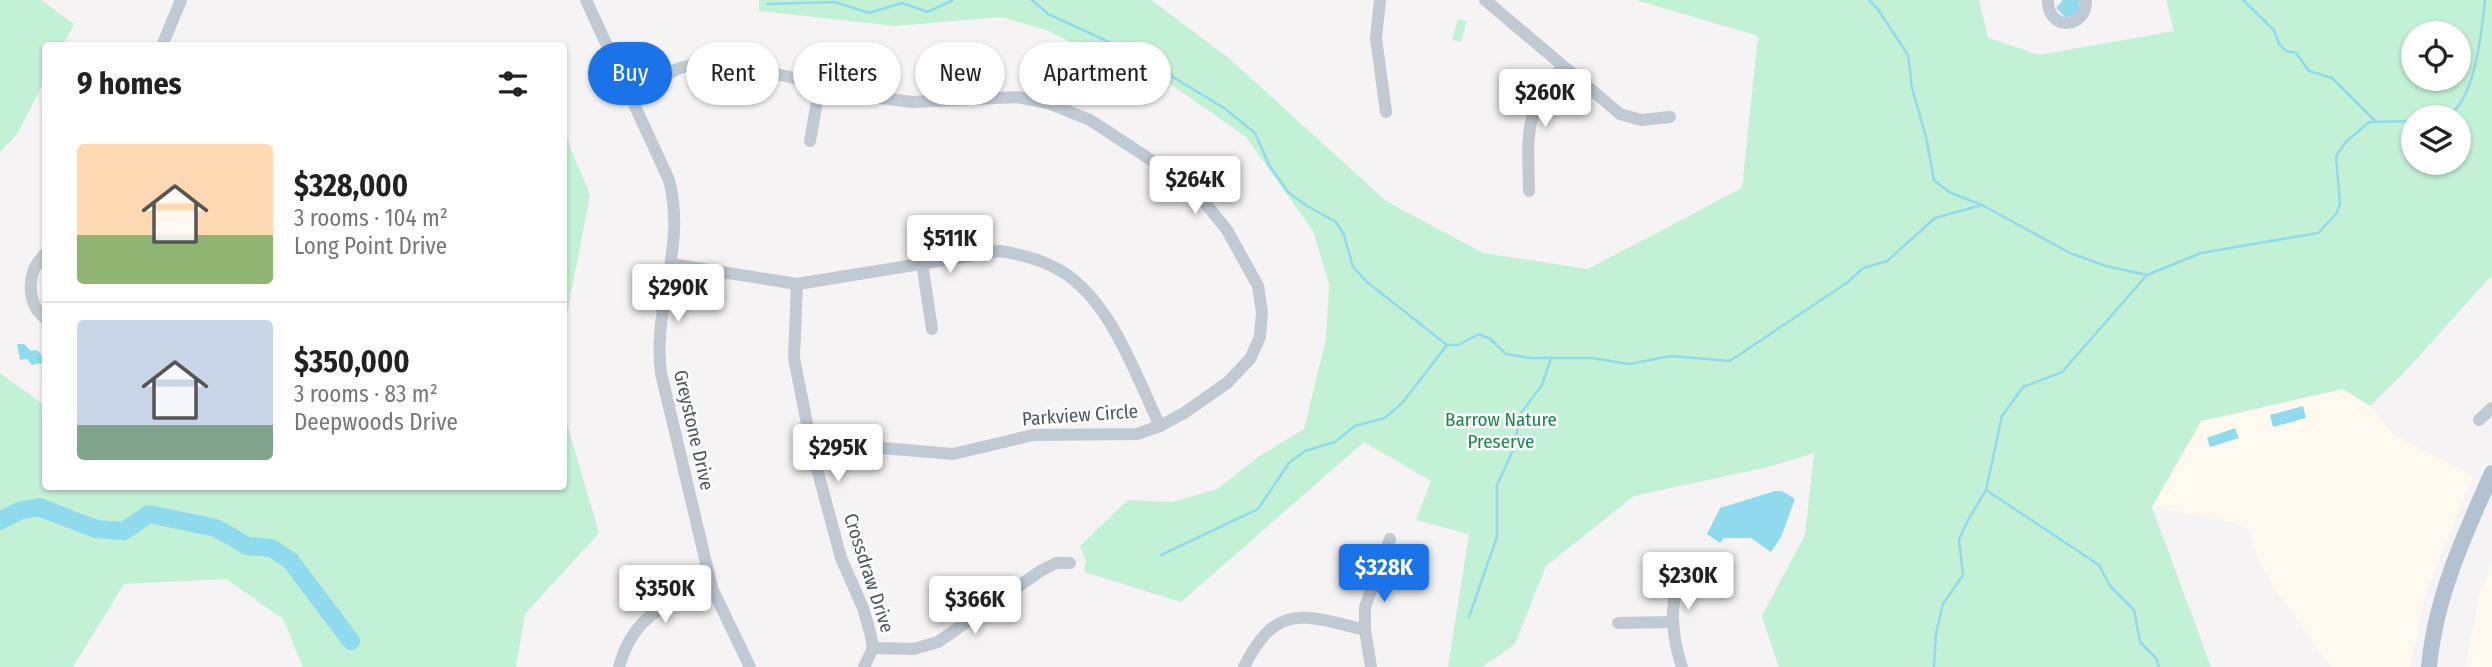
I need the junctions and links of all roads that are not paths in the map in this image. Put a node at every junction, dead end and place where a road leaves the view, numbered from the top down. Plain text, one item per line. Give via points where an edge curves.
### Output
1 (181, 0) edge
2 (586, 0) edge
3 (1380, 0) edge
4 (1485, 0) edge
5 (2048, 0) edge
6 (2086, 0) edge
7 (164, 42) edge
8 (605, 42) edge
9 (1563, 66) junction
10 (672, 72) edge
11 (793, 78) edge
12 (901, 101) edge
13 (634, 105) edge
14 (816, 105) edge
15 (1386, 113) dead end
16 (1670, 117) dead end
17 (810, 141) dead end
18 (1529, 191) dead end
19 (42, 258) edge
20 (922, 263) junction
21 (672, 264) junction
22 (797, 284) junction
23 (42, 316) edge
24 (932, 329) dead end
25 (2492, 408) edge
26 (2479, 420) dead end
27 (1160, 426) junction
28 (813, 454) junction
29 (2492, 473) edge
30 (1390, 540) dead end
31 (1685, 558) dead end
32 (1069, 563) dead end
33 (712, 588) junction
34 (1672, 622) junction
35 (1618, 623) dead end
36 (1364, 630) junction
37 (873, 648) junction
38 (619, 667) edge
39 (750, 667) edge
40 (864, 667) edge
41 (1244, 667) edge
42 (1371, 667) edge
43 (1682, 667) edge
44 (2429, 667) edge

1 - 7 street
2 - 8 street, Greystone Drive
3 - 15 street via 1376,38
4 - 9 street
5 - 6 street via 2052,16 2069,23 2081,18
9 - 16 street via 1620,114 1641,120
9 - 18 street via 1543,90 1528,129
10 - 11 street, Parkview Circle via 712,62 747,65
12 - 27 street, Parkview Circle via 1017,97 1048,103 1090,120 1171,173 1197,193 1227,230 1258,286 1259,337 1250,359 1227,383
13 - 21 street, Greystone Drive via 674,198
14 - 17 street
19 - 23 street via 33,270 31,285 32,303
20 - 22 street
20 - 24 street
20 - 27 street via 1000,251 1028,256 1070,276 1109,321
21 - 22 street
21 - 33 street, Greystone Drive via 658,353
22 - 28 street, Crossdraw Drive via 794,358
25 - 26 street
27 - 28 street, Parkview Circle via 1137,434 1033,435 953,454 858,446
28 - 37 street, Crossdraw Drive via 841,558 863,608
29 - 44 main road via 2448,577
30 - 36 street via 1365,607
31 - 34 street via 1672,601
32 - 37 street via 1042,570 938,642 914,649
33 - 38 street via 657,609 630,640
33 - 39 street, Greystone Drive
34 - 35 street
34 - 43 street
36 - 41 street via 1310,616 1283,621 1261,637
36 - 42 street
37 - 40 street, Crossdraw Drive

